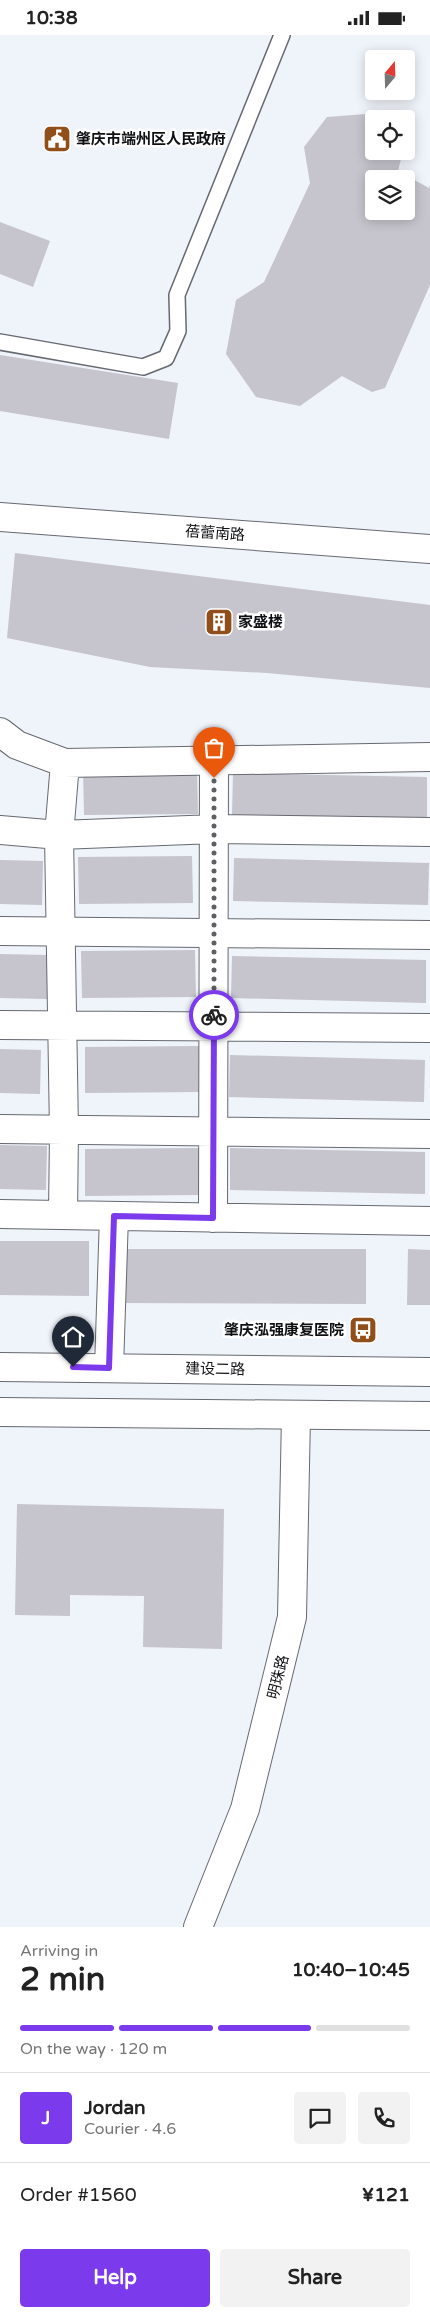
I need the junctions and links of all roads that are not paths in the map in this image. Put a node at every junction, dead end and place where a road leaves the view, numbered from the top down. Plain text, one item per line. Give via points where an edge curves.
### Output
1 (282, 35) edge
2 (0, 343) edge
3 (0, 517) edge
4 (430, 549) edge
5 (0, 732) edge
6 (430, 757) edge
7 (214, 761) junction
8 (65, 763) junction
9 (215, 829) junction
10 (0, 830) edge
11 (430, 832) edge
12 (58, 835) junction
13 (0, 931) edge
14 (59, 931) junction
15 (214, 933) junction
16 (430, 935) edge
17 (0, 1025) edge
18 (62, 1025) junction
19 (214, 1027) junction
20 (430, 1028) edge
21 (0, 1129) edge
22 (64, 1131) junction
23 (213, 1131) junction
24 (430, 1134) edge
25 (0, 1214) edge
26 (63, 1215) junction
27 (114, 1216) junction
28 (213, 1218) junction
29 (430, 1221) edge
30 (0, 1367) edge
31 (109, 1368) junction
32 (430, 1371) edge
33 (0, 1412) edge
34 (296, 1415) junction
35 (430, 1416) edge
36 (198, 1927) edge

1 - 2 lane via 177,295 178,331 166,358 143,367
3 - 4 street, 蓓蕾南路
5 - 8 street via 17,745
6 - 7 street
7 - 8 street
7 - 9 street
8 - 12 street
9 - 11 street
9 - 12 street
9 - 15 street
10 - 12 street
12 - 14 street
13 - 14 street
14 - 15 street
14 - 18 street
15 - 16 street
15 - 19 street
17 - 18 street
18 - 19 street
18 - 22 street
19 - 20 street
19 - 23 street
21 - 22 street
22 - 23 street
22 - 26 street
23 - 24 street
23 - 28 street
25 - 26 street
26 - 27 street
27 - 28 street
27 - 31 street
28 - 29 street
30 - 31 street, 建设二路
31 - 32 street, 建设二路
33 - 34 street
34 - 35 street
34 - 36 street, 明珠路 via 292,1617 245,1809

